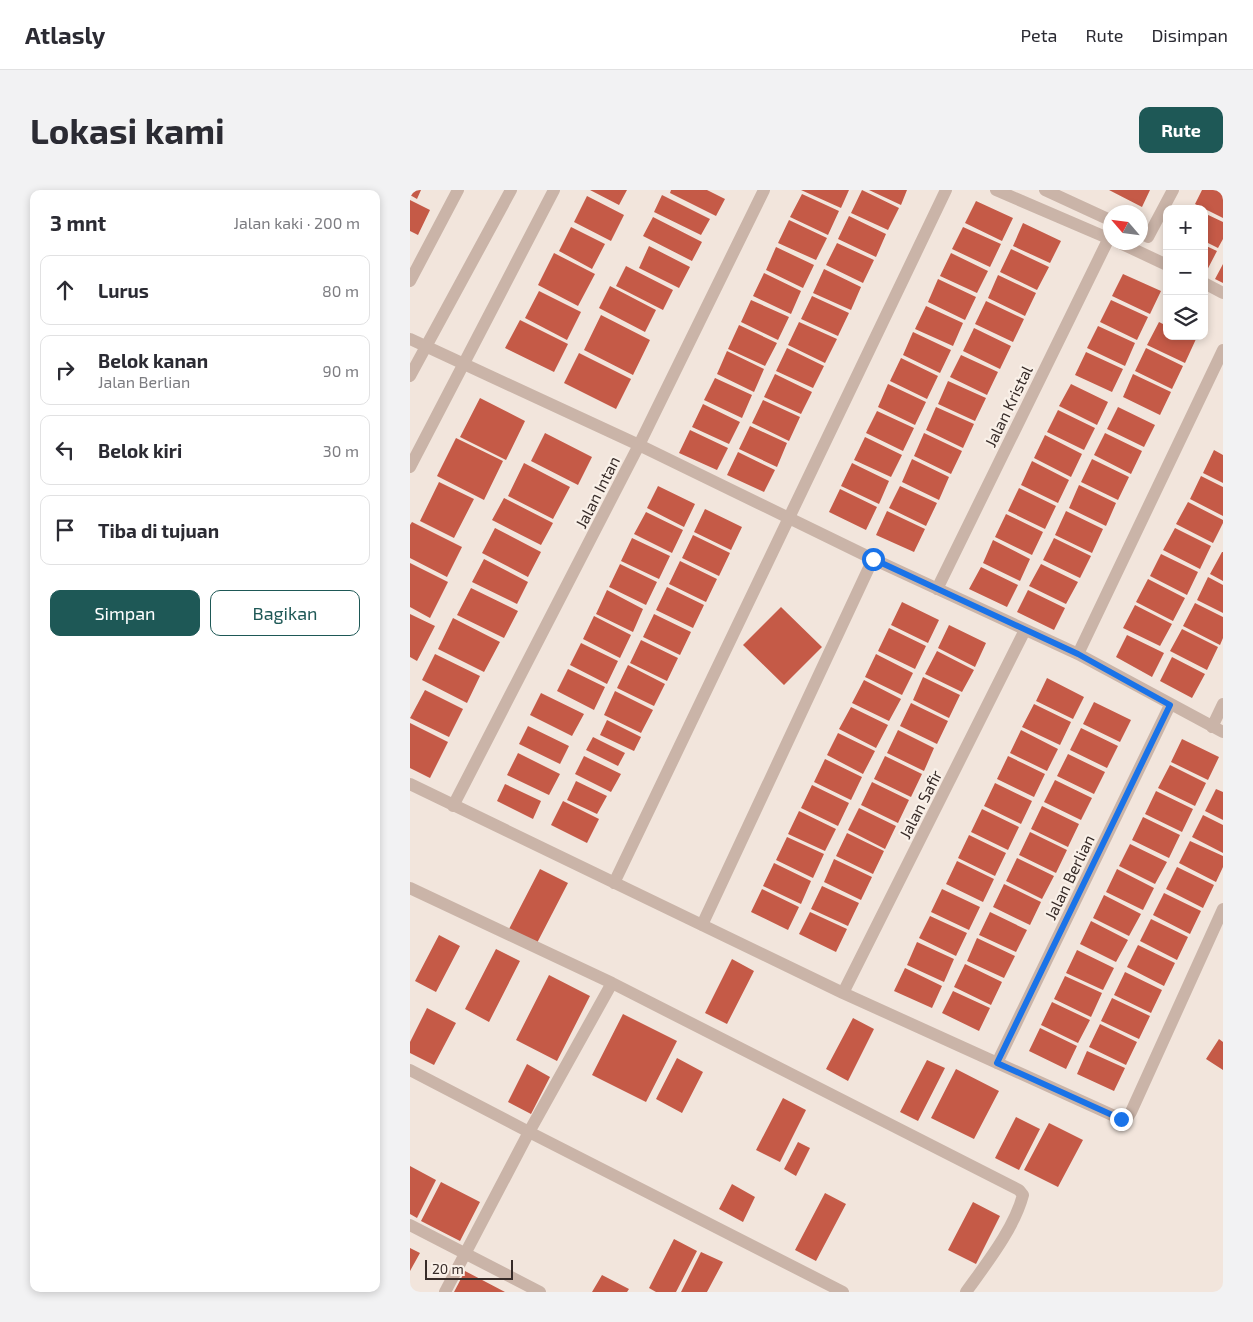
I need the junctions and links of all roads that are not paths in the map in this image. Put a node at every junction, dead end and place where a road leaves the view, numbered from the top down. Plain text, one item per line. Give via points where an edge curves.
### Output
1 (458, 190) edge
2 (511, 190) edge
3 (554, 190) edge
4 (764, 190) edge
5 (946, 190) edge
6 (996, 190) edge
7 (1045, 190) edge
8 (1173, 190) edge
9 (1103, 217) edge
10 (1103, 236) edge
11 (1148, 237) edge
12 (1107, 250) edge
13 (1134, 250) edge
14 (1163, 263) edge
15 (410, 282) edge
16 (1208, 286) edge
17 (1223, 292) edge
18 (410, 339) edge
19 (426, 346) junction
20 (1223, 350) edge
21 (464, 364) junction
22 (410, 376) edge
23 (640, 445) junction
24 (410, 468) edge
25 (789, 518) junction
26 (873, 559) junction
27 (937, 589) junction
28 (1026, 630) junction
29 (1078, 654) junction
30 (1223, 704) edge
31 (1170, 705) junction
32 (1217, 729) edge
33 (410, 784) edge
34 (453, 806) junction
35 (614, 883) junction
36 (410, 888) edge
37 (1223, 908) edge
38 (702, 925) junction
39 (612, 983) junction
40 (844, 993) junction
41 (997, 1063) junction
42 (410, 1070) edge
43 (529, 1132) junction
44 (410, 1224) edge
45 (466, 1253) junction
46 (444, 1292) edge
47 (540, 1292) edge
48 (843, 1292) edge
49 (966, 1292) edge

1 - 15 street
2 - 19 street
3 - 21 street
4 - 23 street, Jalan Intan
5 - 25 street
6 - 10 street
7 - 9 street
8 - 11 street
12 - 27 street, Jalan Kristal
13 - 14 street
16 - 17 street
18 - 19 street
19 - 21 street
19 - 22 street
20 - 29 street
21 - 23 street
21 - 24 street
23 - 25 street
23 - 34 street, Jalan Intan
25 - 26 street
25 - 35 street
26 - 27 street
26 - 38 street
27 - 28 street
28 - 29 street
28 - 40 street, Jalan Safir
29 - 31 street
30 - 32 street
31 - 32 street
31 - 41 street, Jalan Berlian
33 - 34 street
34 - 35 street
35 - 38 street
36 - 39 street
37 - 41 street via 1128,1117 1121,1119
38 - 40 street
39 - 43 street
39 - 49 street via 1019,1190 1021,1203 1008,1229
40 - 41 street
42 - 43 street
43 - 45 street
43 - 48 street
44 - 45 street
45 - 46 street
45 - 47 street

